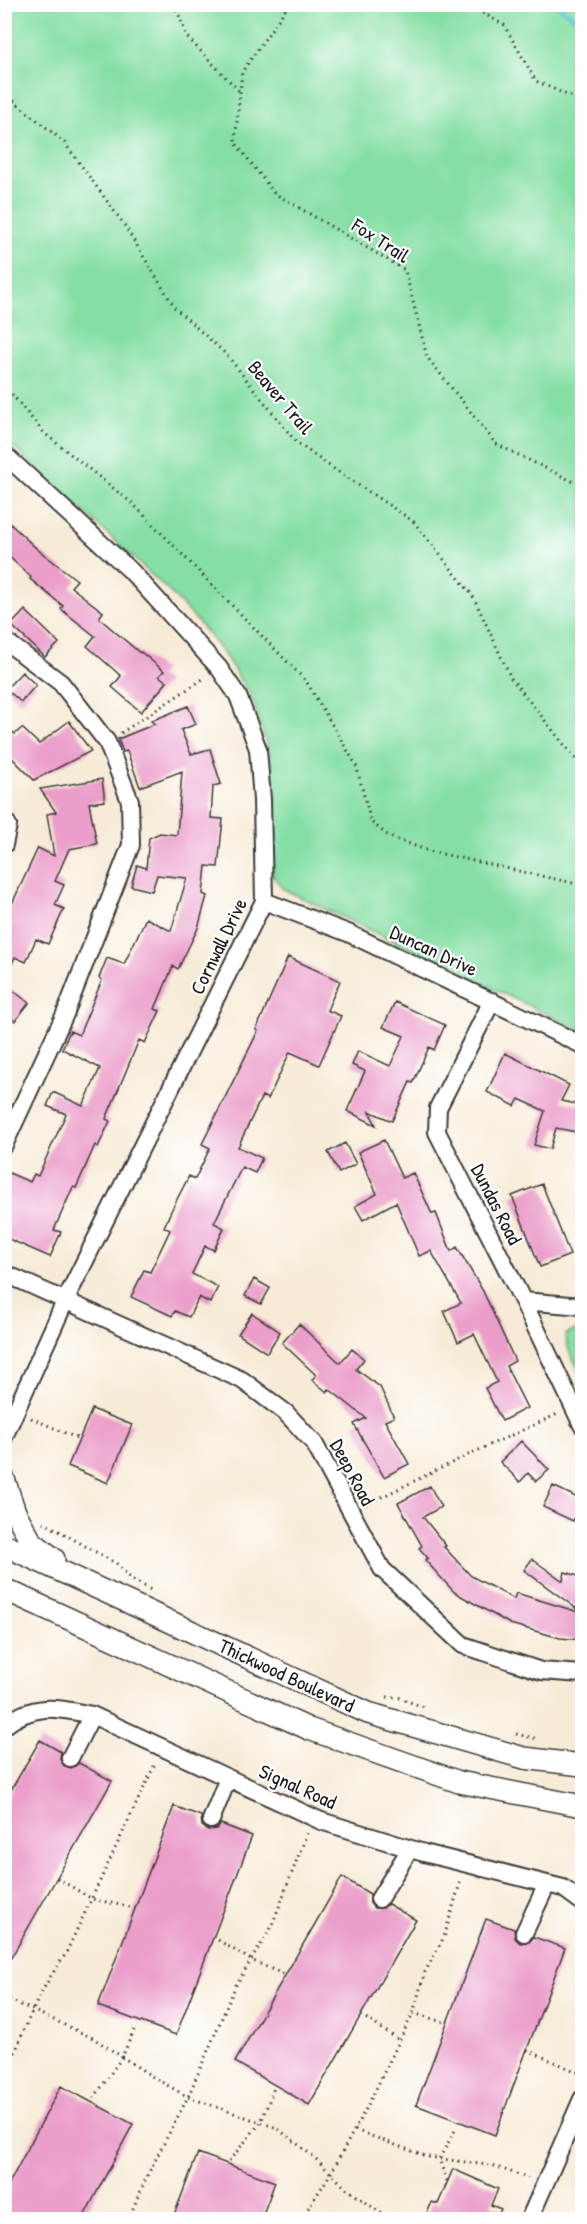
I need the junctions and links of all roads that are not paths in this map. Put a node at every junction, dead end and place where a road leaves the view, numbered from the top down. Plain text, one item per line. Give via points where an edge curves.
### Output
1 (4, 454) edge
2 (4, 640) edge
3 (4, 819) edge
4 (4, 845) edge
5 (264, 901) junction
6 (492, 1001) junction
7 (582, 1046) edge
8 (4, 1145) edge
9 (4, 1273) edge
10 (66, 1299) junction
11 (523, 1301) junction
12 (582, 1306) edge
13 (582, 1425) edge
14 (4, 1437) edge
15 (4, 1479) edge
16 (4, 1545) edge
17 (80, 1580) junction
18 (4, 1589) edge
19 (26, 1599) junction
20 (4, 1604) edge
21 (582, 1674) edge
22 (92, 1715) junction
23 (4, 1726) edge
24 (70, 1758) dead end
25 (582, 1765) edge
26 (228, 1778) junction
27 (582, 1806) edge
28 (211, 1820) dead end
29 (410, 1849) junction
30 (547, 1884) junction
31 (378, 1899) dead end
32 (582, 1902) edge
33 (524, 1933) dead end
34 (582, 2099) edge
35 (529, 2220) edge

1 - 5 street, Cornwall Drive via 131,571 219,668 238,696 258,749
2 - 8 street via 61,683 107,742 130,801 131,845 65,1014
3 - 4 street via 8,825
5 - 6 street, Duncan Drive via 348,933
5 - 10 street, Cornwall Drive
6 - 7 street, Duncan Drive
6 - 11 street, Dundas Road via 438,1108 437,1132
9 - 10 street, Deep Road
10 - 14 street, Cornwall Drive
10 - 21 street, Deep Road via 242,1380 286,1413 314,1443 382,1569 463,1645 541,1671
11 - 12 street
11 - 13 street, Dundas Road
15 - 17 main road via 15,1512 31,1541
16 - 17 main road, Thickwood Boulevard
17 - 25 main road, Thickwood Boulevard via 368,1713 524,1758
18 - 19 main road, Thickwood Boulevard
19 - 20 main road
19 - 27 main road, Thickwood Boulevard via 309,1729 459,1782
22 - 23 street, Signal Road via 52,1708 19,1714
22 - 24 street
22 - 26 street, Signal Road
26 - 28 street
26 - 29 street, Signal Road via 313,1817
29 - 30 street, Signal Road
29 - 31 street
30 - 32 street, Signal Road via 563,1888
30 - 33 street
34 - 35 street

